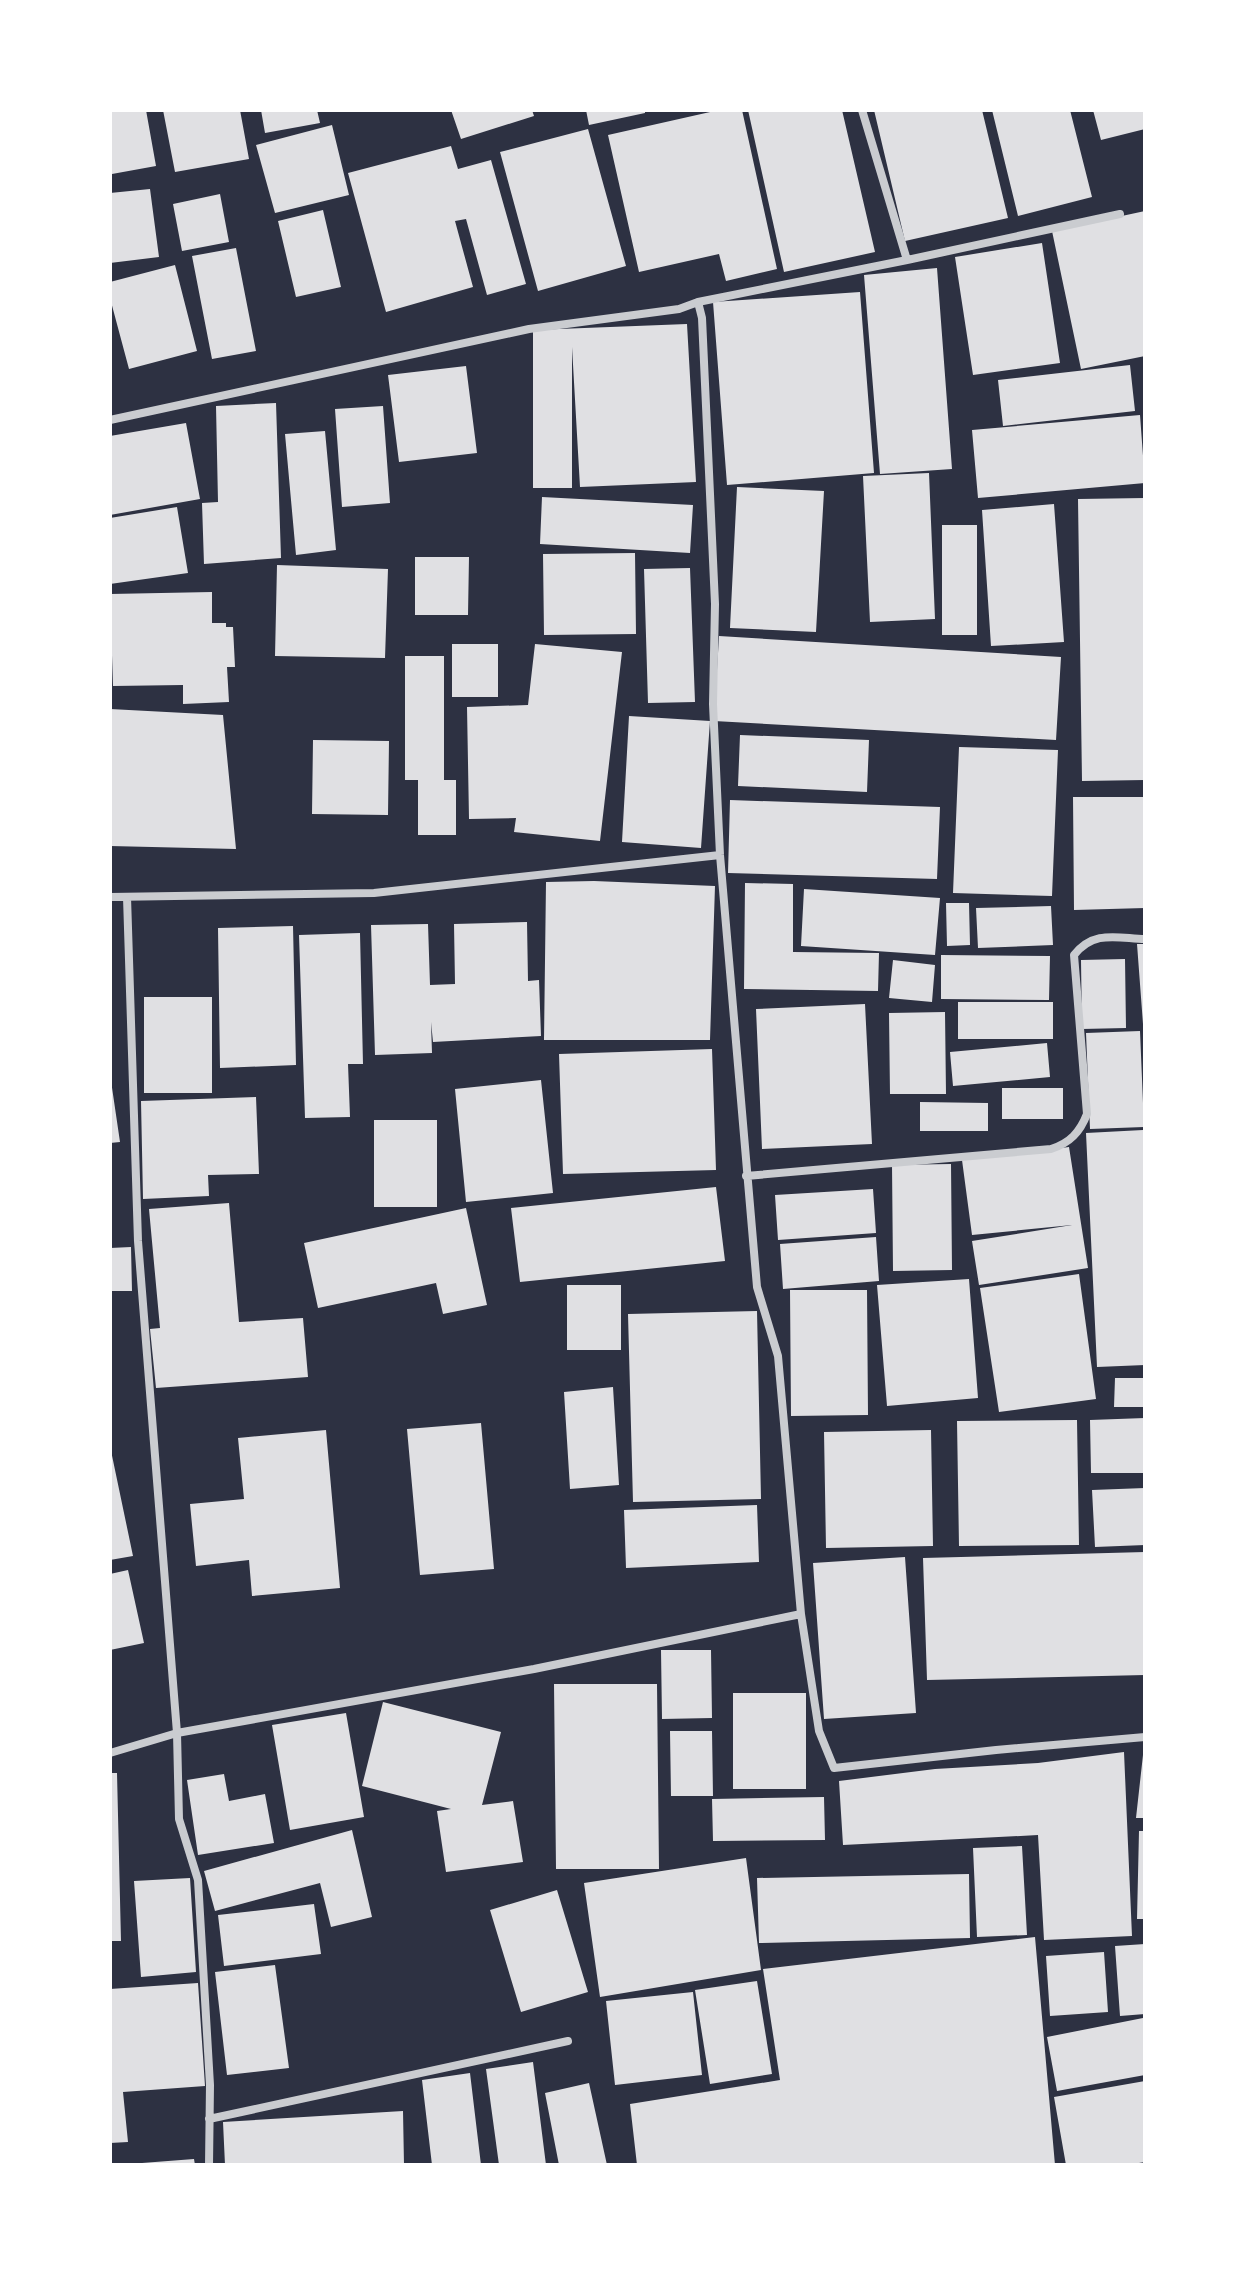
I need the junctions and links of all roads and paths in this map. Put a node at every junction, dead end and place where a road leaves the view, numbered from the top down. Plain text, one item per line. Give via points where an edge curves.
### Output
1 (862, 110) edge
2 (1120, 214) dead end
3 (907, 260) junction
4 (698, 302) junction
5 (110, 420) edge
6 (720, 855) junction
7 (110, 897) edge
8 (127, 897) junction
9 (1145, 939) edge
10 (746, 1176) junction
11 (801, 1614) junction
12 (177, 1733) junction
13 (1145, 1737) edge
14 (110, 1753) edge
15 (568, 2041) dead end
16 (209, 2119) junction
17 (209, 2165) edge

1 - 3 street
2 - 3 street
3 - 4 street
4 - 5 street via 529,329
4 - 6 street via 714,588
6 - 8 street via 374,893
6 - 10 street
7 - 8 street
8 - 12 street via 138,1241
9 - 10 street via 1095,938 1074,955 1087,1114 1065,1145
10 - 11 street via 757,1287 778,1356
11 - 12 street via 534,1669
11 - 13 street via 819,1731 834,1768
12 - 14 street
12 - 16 street via 179,1819 198,1880
15 - 16 street
16 - 17 street

